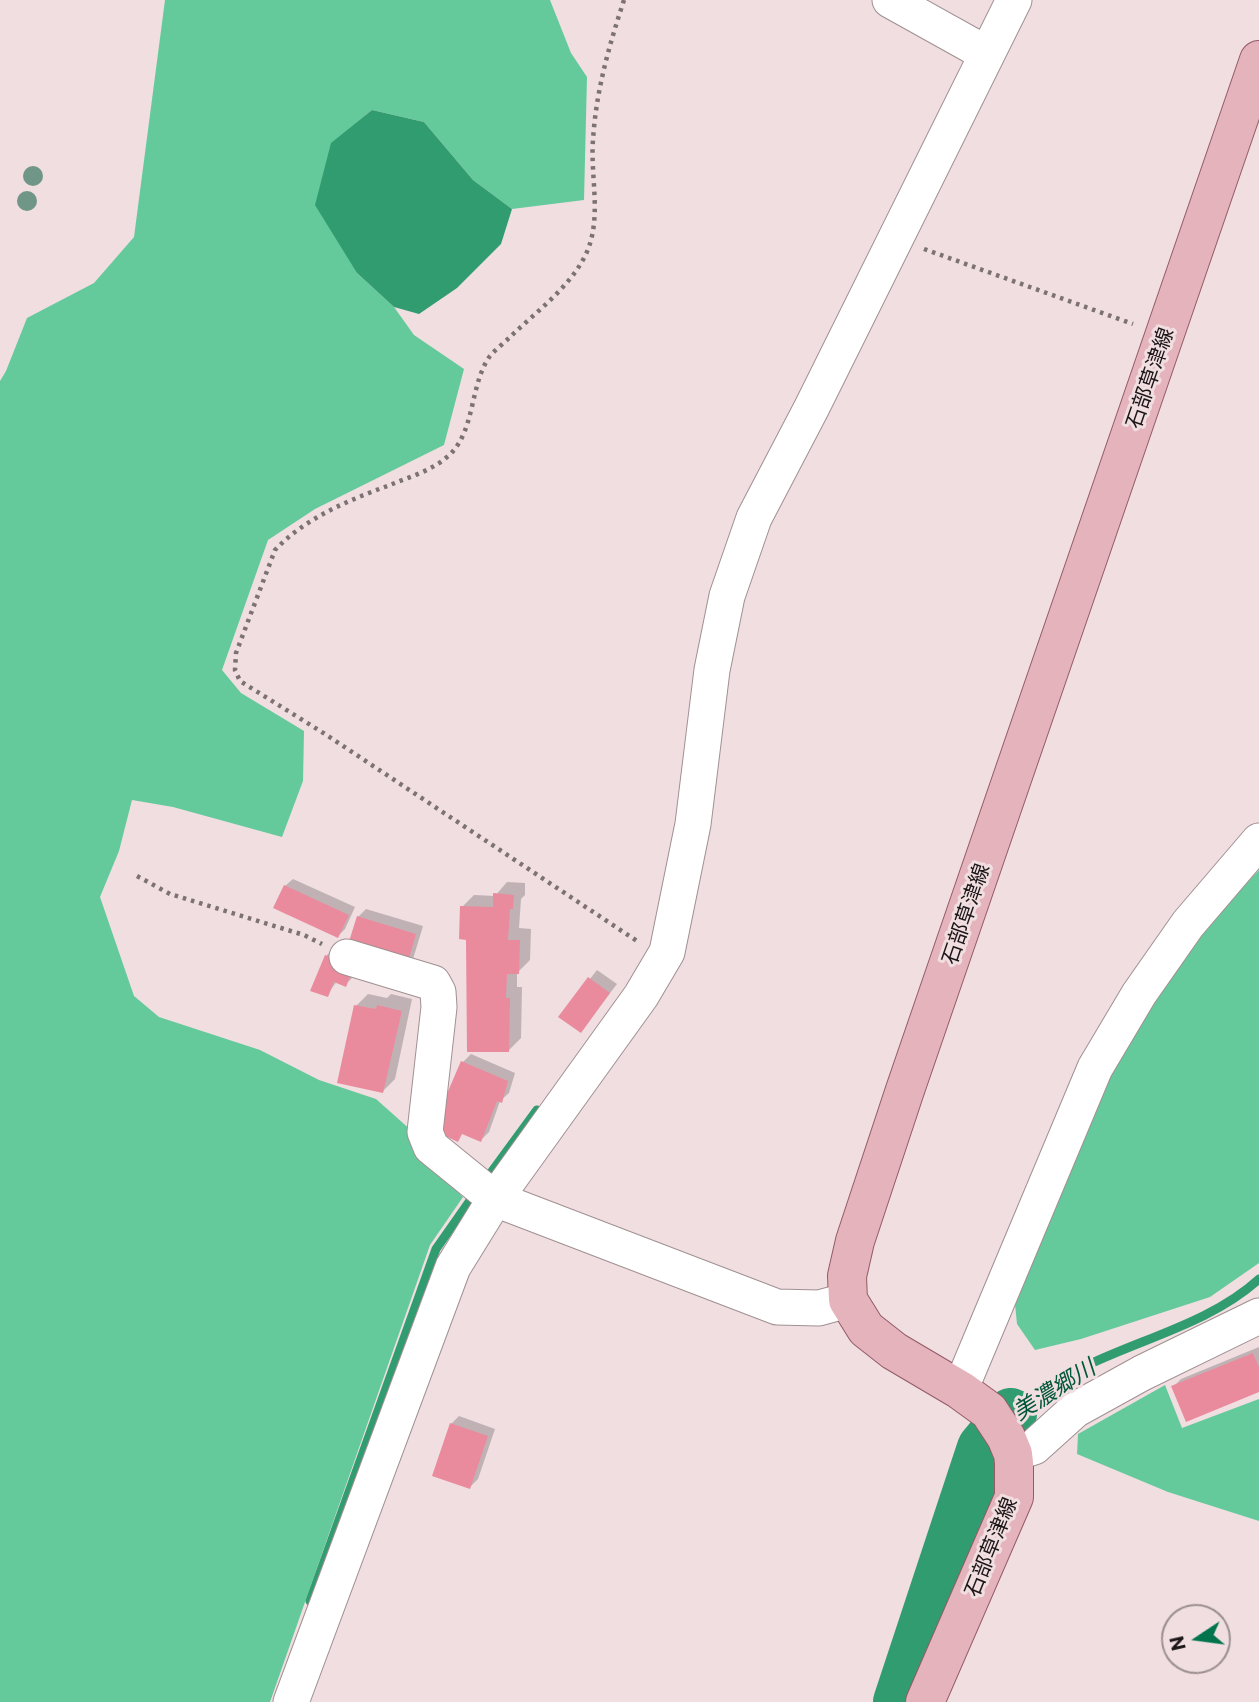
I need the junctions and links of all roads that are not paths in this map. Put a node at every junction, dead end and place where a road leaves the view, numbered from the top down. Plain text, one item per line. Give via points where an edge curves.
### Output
1 (1014, 0) edge
2 (901, 4) edge
3 (980, 51) junction
4 (1259, 60) edge
5 (1259, 841) edge
6 (347, 957) road end
7 (485, 1192) junction
8 (848, 1300) junction
9 (1259, 1316) edge
10 (971, 1398) junction
11 (1012, 1451) junction
12 (291, 1702) edge
13 (925, 1702) edge

1 - 3 street
2 - 3 street
3 - 7 street via 894,239 754,518 727,596 712,670 693,824 667,952 641,996
4 - 8 main road, 石部草津線 via 855,1241 847,1276
5 - 10 street via 1188,924 1095,1068
6 - 7 street via 432,983 438,992 425,1132 431,1147
7 - 8 street via 777,1307 820,1308
7 - 12 street via 453,1266
8 - 10 main road, 石部草津線 via 866,1329
9 - 11 street via 1074,1410 1034,1447
10 - 11 main road, 石部草津線 via 989,1411
11 - 13 main road, 石部草津線 via 1014,1497

